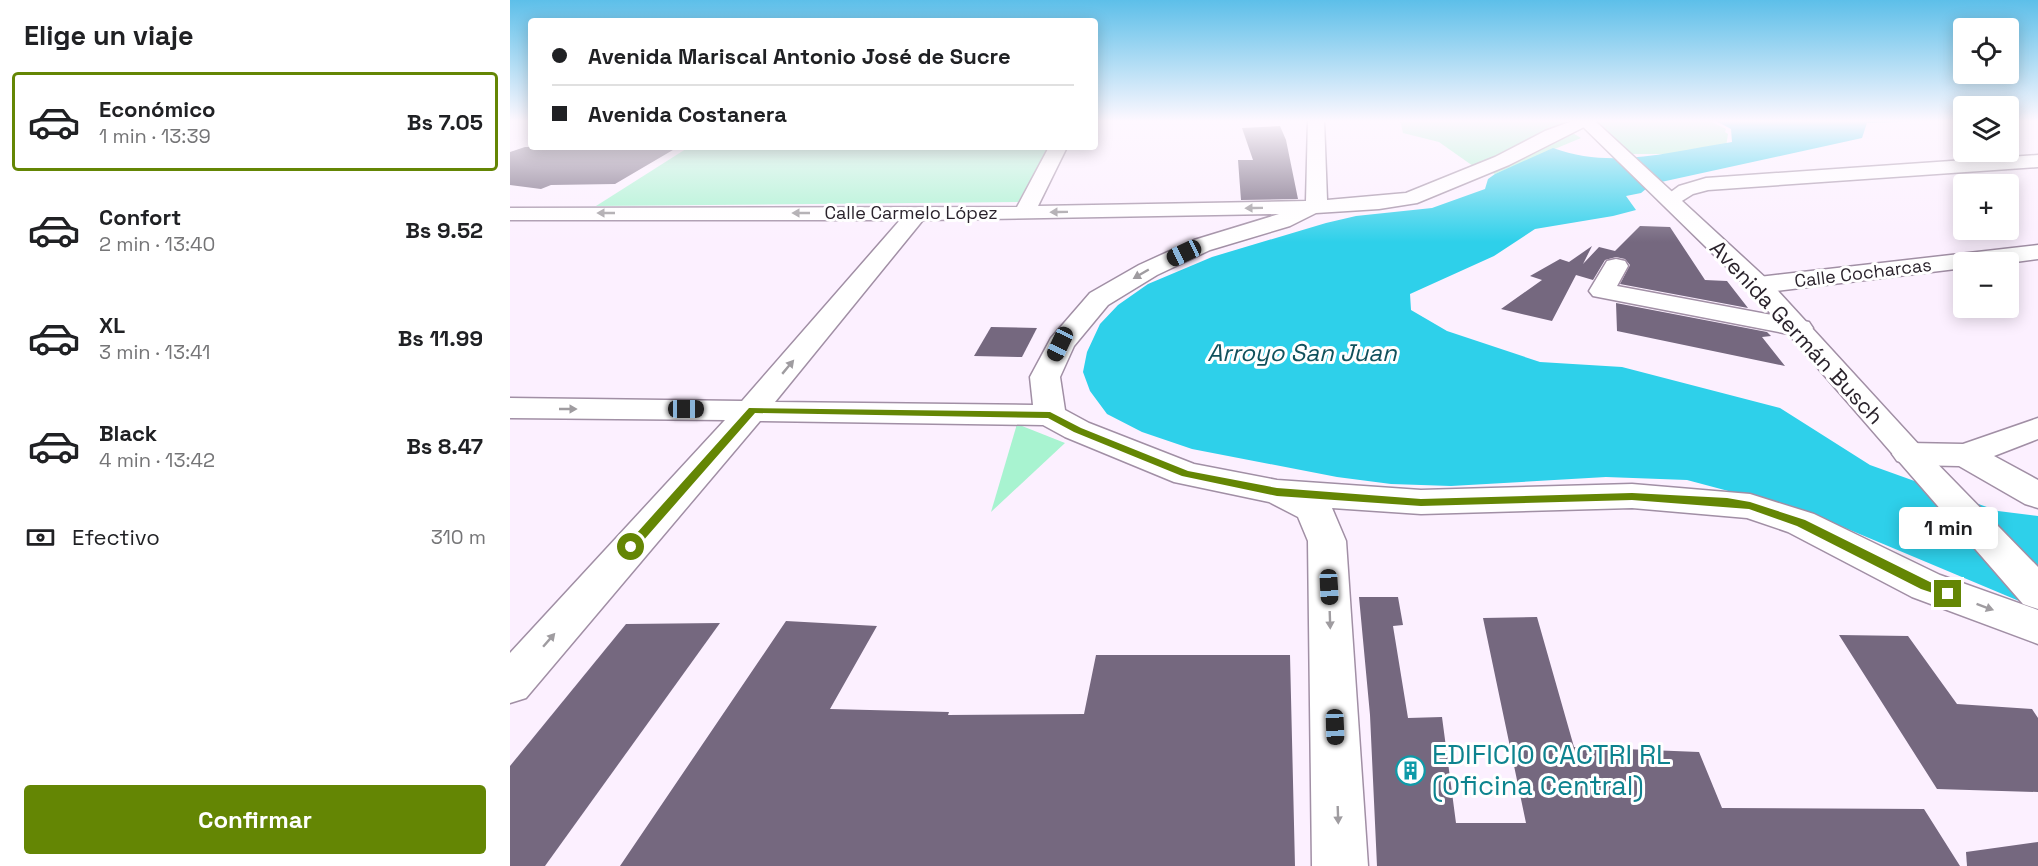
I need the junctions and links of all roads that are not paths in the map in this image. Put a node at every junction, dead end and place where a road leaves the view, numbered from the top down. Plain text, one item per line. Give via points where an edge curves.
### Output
1 (1051, 160) edge
2 (1317, 160) edge
3 (1503, 160) edge
4 (1626, 160) edge
5 (2038, 161) edge
6 (1669, 199) junction
7 (1312, 207) junction
8 (917, 213) junction
9 (1024, 213) junction
10 (510, 214) edge
11 (2037, 253) edge
12 (1616, 266) dead end
13 (1759, 285) junction
14 (1799, 328) junction
15 (510, 408) edge
16 (753, 410) junction
17 (1050, 415) junction
18 (2038, 428) edge
19 (1966, 455) junction
20 (1916, 462) junction
21 (1277, 492) junction
22 (2038, 496) edge
23 (2038, 593) edge
24 (2038, 627) edge
25 (510, 684) edge
26 (1340, 866) edge

1 - 9 street
2 - 7 street via 1318,198
3 - 7 street, Calle Carmelo López via 1410,199
4 - 6 street, Avenida Germán Busch
5 - 6 street via 1706,184
6 - 13 street, Avenida Germán Busch
7 -> 9 street, Calle Carmelo López
7 -> 17 street via 1282,221 1202,245 1099,298 1060,344 1045,377
8 - 9 street, Calle Carmelo López
8 -> 10 street, Calle Carmelo López
16 -> 8 street
11 - 13 street, Calle Cocharcas
12 - 14 street via 1602,291
13 - 14 street, Avenida Germán Busch
14 - 20 street, Avenida Germán Busch
15 -> 16 street
16 - 17 street
25 -> 16 street
17 - 21 street via 1077,430 1186,474
18 - 19 street
19 - 20 street
19 - 22 street
20 - 23 street, Avenida Germán Busch
21 -> 24 street via 1421,502 1632,496 1739,504 1801,523 1926,586
21 -> 26 street via 1314,509 1327,541

